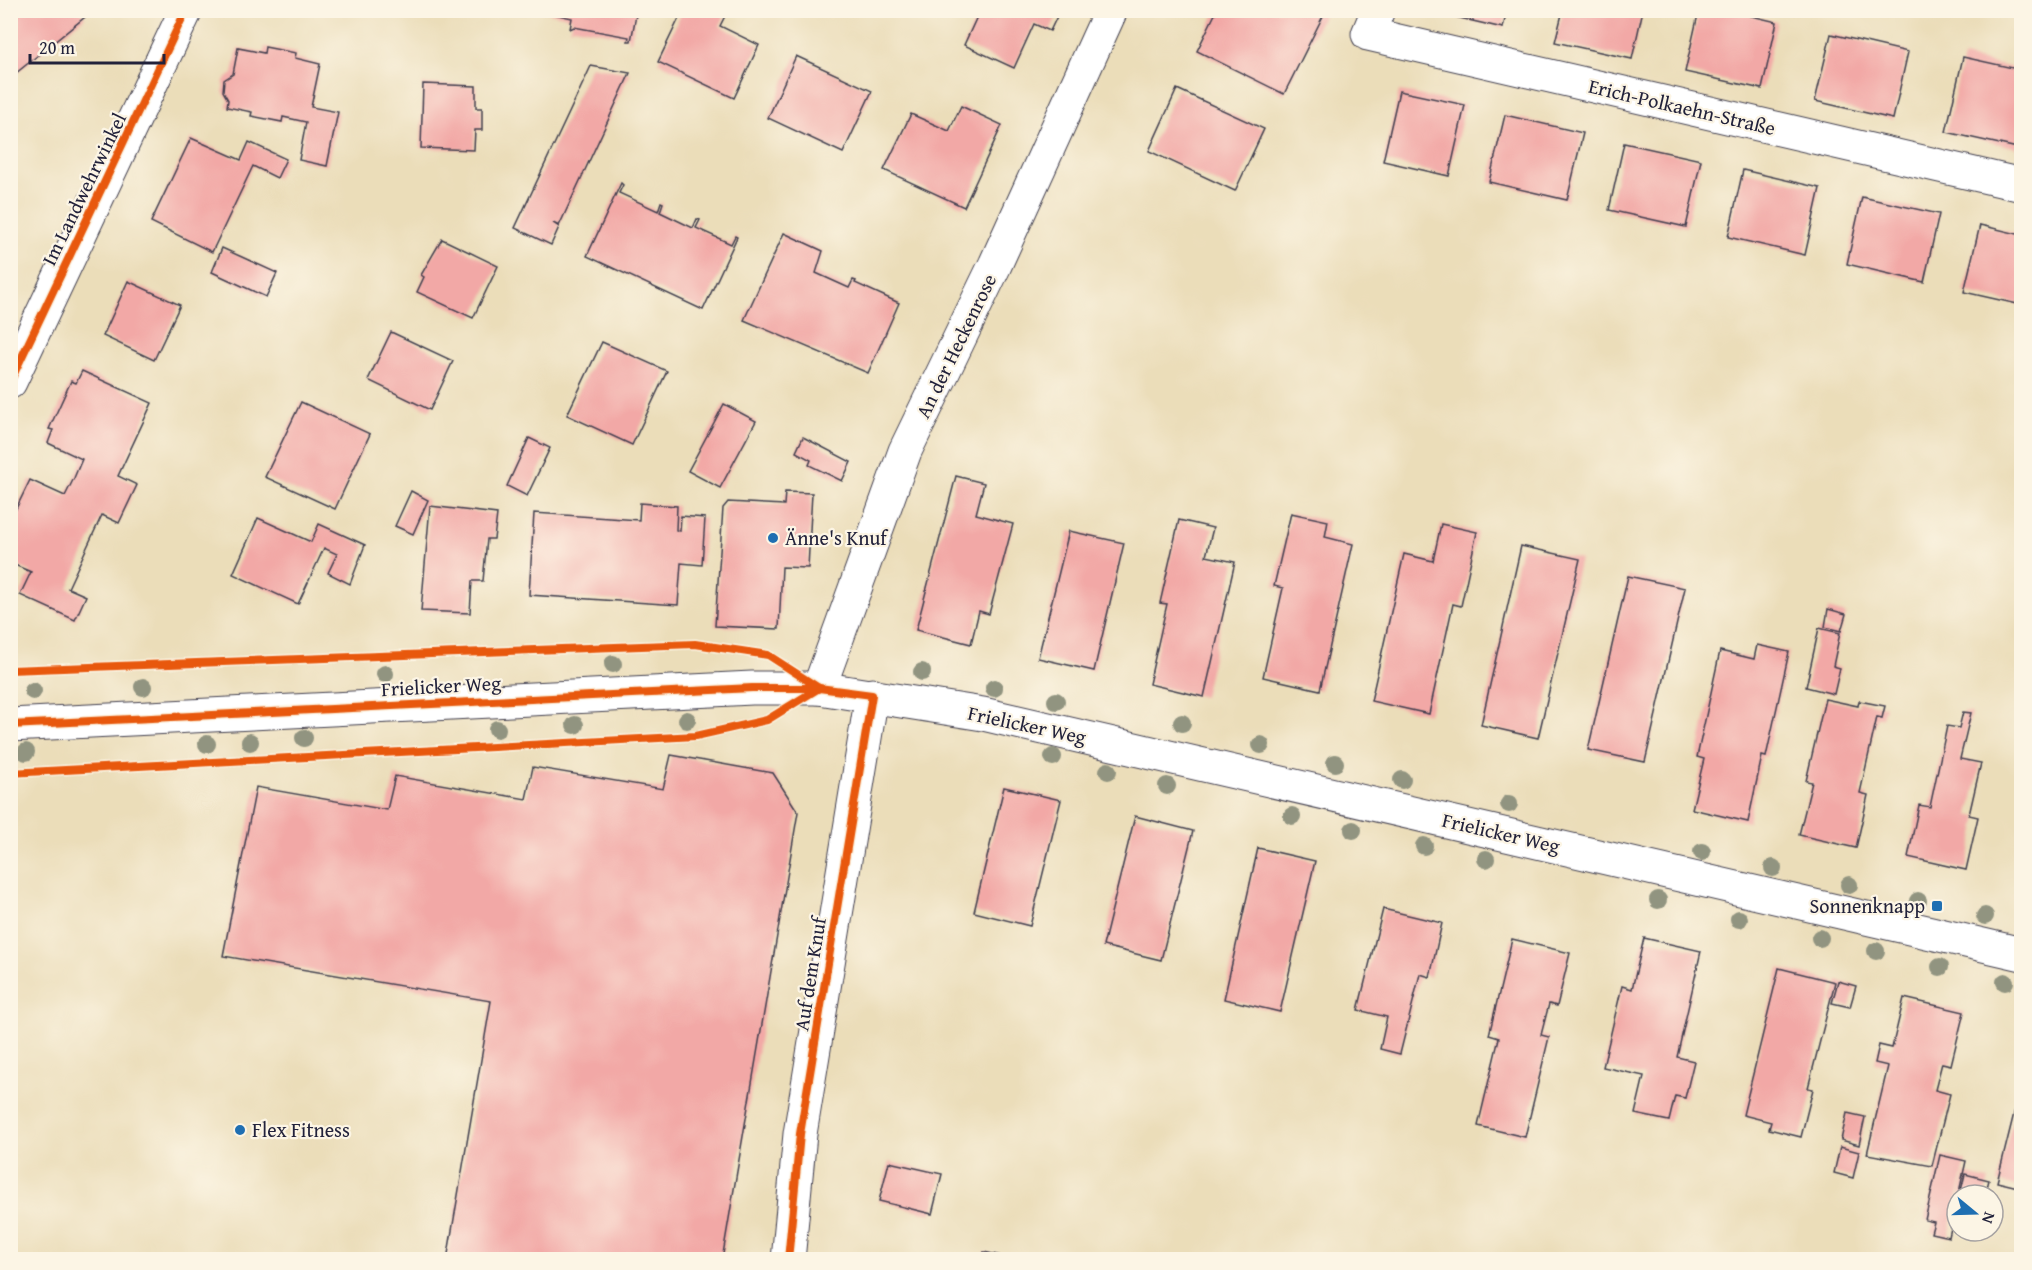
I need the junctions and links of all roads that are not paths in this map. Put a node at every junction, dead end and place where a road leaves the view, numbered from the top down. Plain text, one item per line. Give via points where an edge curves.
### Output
1 (186, 10) edge
2 (1111, 10) edge
3 (1378, 10) edge
4 (2022, 185) edge
5 (10, 382) edge
6 (819, 688) junction
7 (872, 695) junction
8 (10, 725) edge
9 (2022, 954) edge
10 (788, 1260) edge

1 - 5 street, Im Landwehrwinkel
2 - 6 street, An der Heckenrose via 905,452
3 - 4 street, Erich-Polkaehn-Straße via 1368,34
6 - 7 street, Frielicker Weg
6 - 8 street, Frielicker Weg via 729,689
7 - 9 street, Frielicker Weg via 983,714
7 - 10 street, Auf dem Knuf via 800,1134

